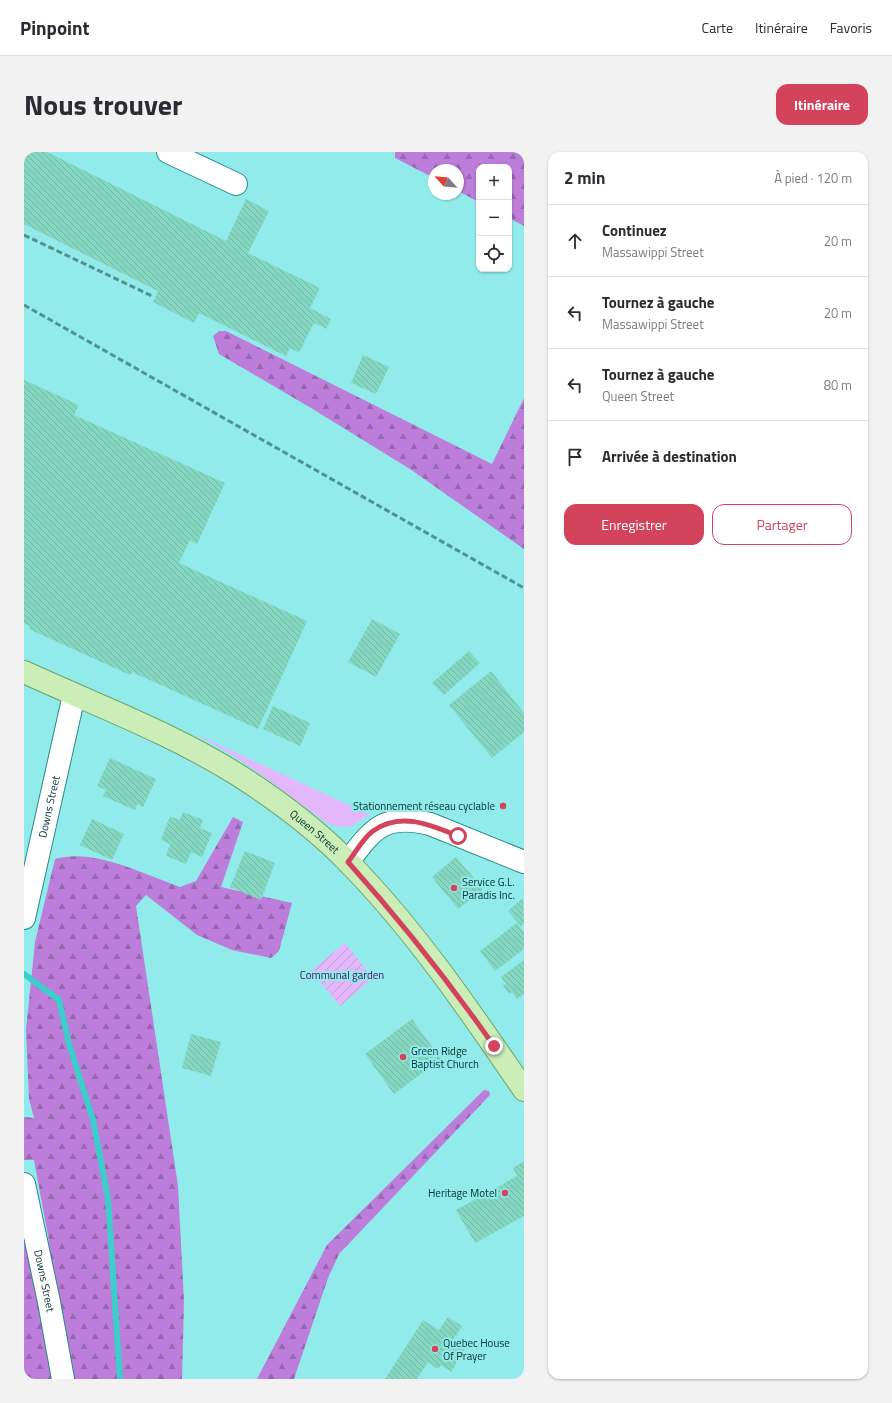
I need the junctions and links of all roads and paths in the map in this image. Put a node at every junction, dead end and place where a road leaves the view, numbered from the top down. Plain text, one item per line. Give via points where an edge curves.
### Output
1 (168, 152) edge
2 (236, 184) dead end
3 (24, 672) edge
4 (74, 695) junction
5 (348, 862) junction
6 (524, 862) edge
7 (24, 918) edge
8 (524, 1090) edge
9 (24, 1184) edge
10 (63, 1379) edge

1 - 2 street
3 - 4 main road, Queen Street
4 - 5 main road, Queen Street via 184,744 237,775 273,799
4 - 7 street, Downs Street
5 - 6 street via 373,831 392,821 418,821 430,824
5 - 8 main road, Queen Street via 435,966
9 - 10 street, Downs Street

